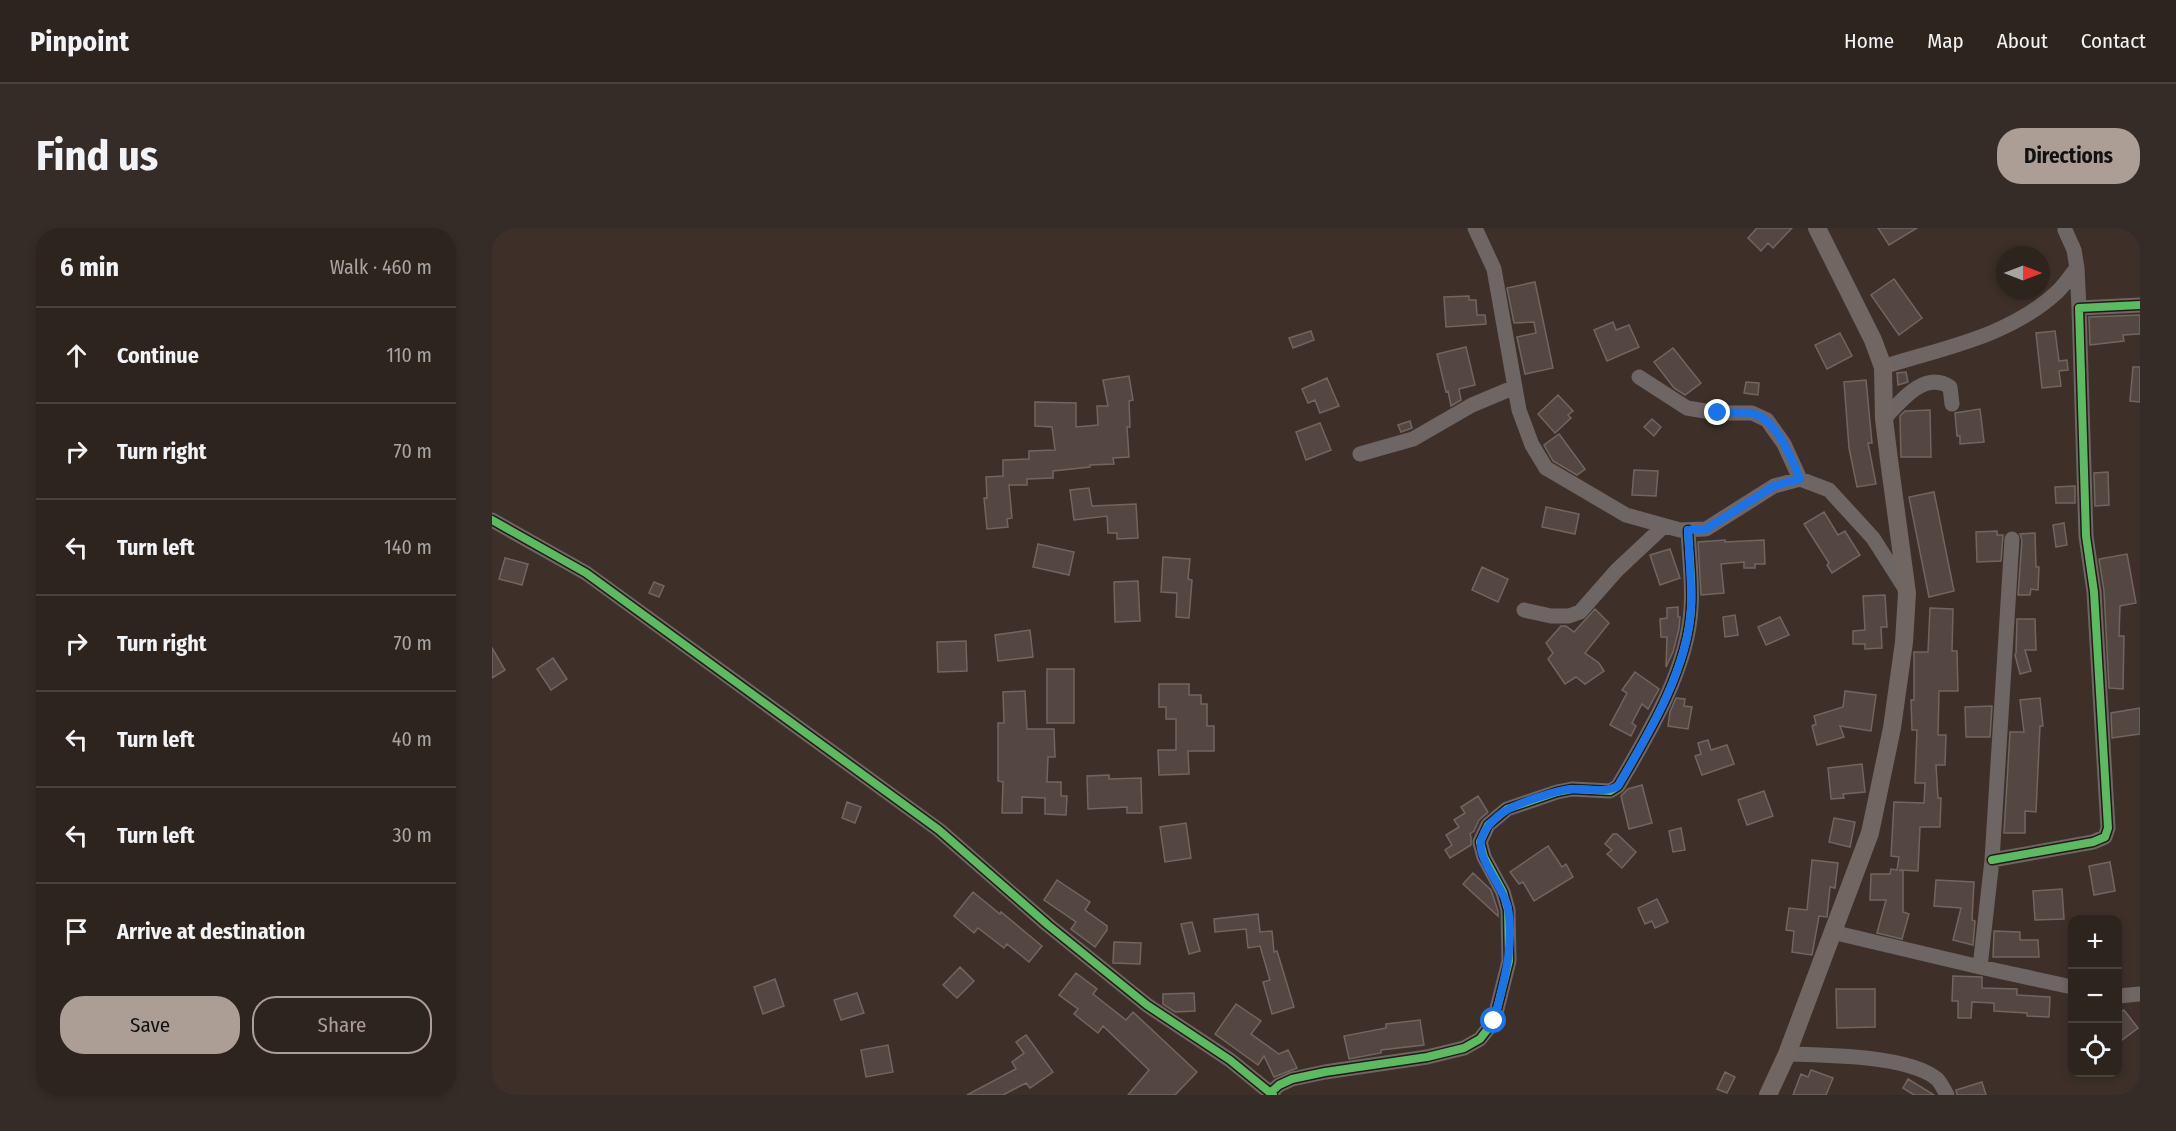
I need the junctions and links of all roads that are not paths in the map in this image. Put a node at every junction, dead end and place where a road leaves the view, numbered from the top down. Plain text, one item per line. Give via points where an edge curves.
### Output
1 (1475, 228) edge
2 (1817, 228) edge
3 (2065, 230) dead end
4 (2077, 268) junction
5 (2140, 305) edge
6 (2079, 308) junction
7 (1883, 368) junction
8 (1639, 378) dead end
9 (1515, 387) junction
10 (1952, 404) dead end
11 (1884, 418) junction
12 (1360, 454) dead end
13 (1800, 479) junction
14 (492, 520) edge
15 (1664, 526) junction
16 (1688, 530) junction
17 (2013, 539) dead end
18 (1907, 593) junction
19 (1524, 610) dead end
20 (1992, 860) junction
21 (1832, 932) junction
22 (1980, 968) junction
23 (2068, 986) edge
24 (2140, 994) edge
25 (2122, 996) edge
26 (1787, 1054) junction
27 (1272, 1094) edge
28 (1768, 1095) edge
29 (1947, 1095) edge

1 - 9 street via 1494,269
2 - 7 main road
3 - 4 street
4 - 6 street
4 - 7 street via 2057,293 2025,316 1978,339
5 - 6 street
6 - 20 street via 2086,536 2094,592 2108,828 2105,837 2093,842
7 - 11 main road
8 - 13 street via 1687,408 1752,413 1767,420 1784,444
9 - 12 street via 1472,405 1413,440
9 - 15 street via 1532,445 1546,468 1626,515
10 - 11 street via 1950,387 1944,383 1921,385
11 - 18 main road
13 - 16 street via 1774,486 1706,529
13 - 18 street via 1829,490 1873,538
14 - 27 street via 586,573 939,830 1147,1005 1230,1060
15 - 16 street
15 - 19 street via 1580,612 1551,616
16 - 27 street via 1691,608 1685,646 1657,720 1618,786 1610,790 1572,789 1508,809 1488,825 1480,842 1508,910 1509,961 1494,1021 1480,1040 1427,1057 1292,1079
17 - 20 street
18 - 21 main road via 1892,728 1869,833
20 - 22 street
21 - 22 street
21 - 26 main road
22 - 23 street
24 - 25 street
26 - 28 main road
26 - 29 street via 1846,1055 1911,1066 1937,1080

